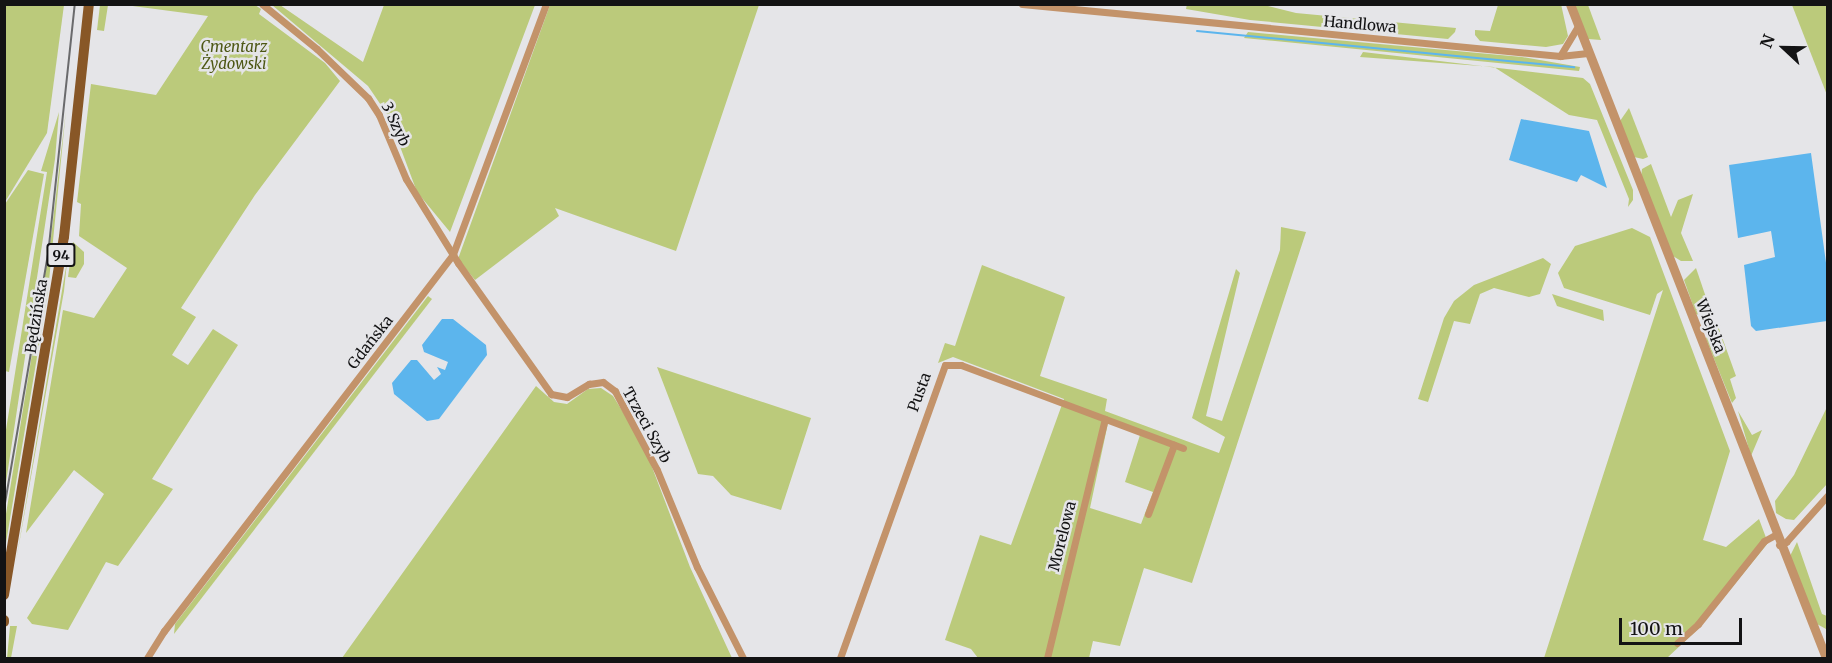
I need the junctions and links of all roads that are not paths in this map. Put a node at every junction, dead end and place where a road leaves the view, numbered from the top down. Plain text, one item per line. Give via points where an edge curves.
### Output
1 (89, 4) edge
2 (262, 4) edge
3 (546, 4) edge
4 (1022, 4) edge
5 (1570, 4) edge
6 (1578, 26) junction
7 (1588, 53) junction
8 (1560, 56) junction
9 (453, 254) junction
10 (1105, 419) junction
11 (1174, 445) junction
12 (1183, 448) dead end
13 (1827, 495) edge
14 (1148, 514) dead end
15 (1775, 535) junction
16 (1779, 545) junction
17 (4, 595) edge
18 (1827, 636) edge
19 (1818, 641) junction
20 (1677, 643) dead end
21 (147, 658) edge
22 (743, 658) edge
23 (840, 658) edge
24 (1047, 658) edge
25 (1826, 658) edge

1 - 17 main road, Będzińska / 94 via 64,237
2 - 9 street, 3 Szyb via 317,48 368,98 406,179
3 - 9 street, Gdańska
4 - 8 street, Handlowa
5 - 6 street, Wiejska
6 - 7 street, Wiejska
6 - 8 street
7 - 8 street, Handlowa
7 - 15 street, Wiejska
9 - 21 street, Gdańska
9 - 22 street, Trzeci Szyb via 551,394 567,397 589,384 603,382 615,391 657,470 697,567
10 - 11 street, Pusta
10 - 23 street, Pusta via 961,365 945,365
10 - 24 street, Morelowa
11 - 12 street, Pusta
11 - 14 street
13 - 16 street
15 - 16 street, Wiejska
15 - 20 street via 1764,541 1698,624
16 - 19 street, Wiejska
18 - 19 street
19 - 25 street, Wiejska

